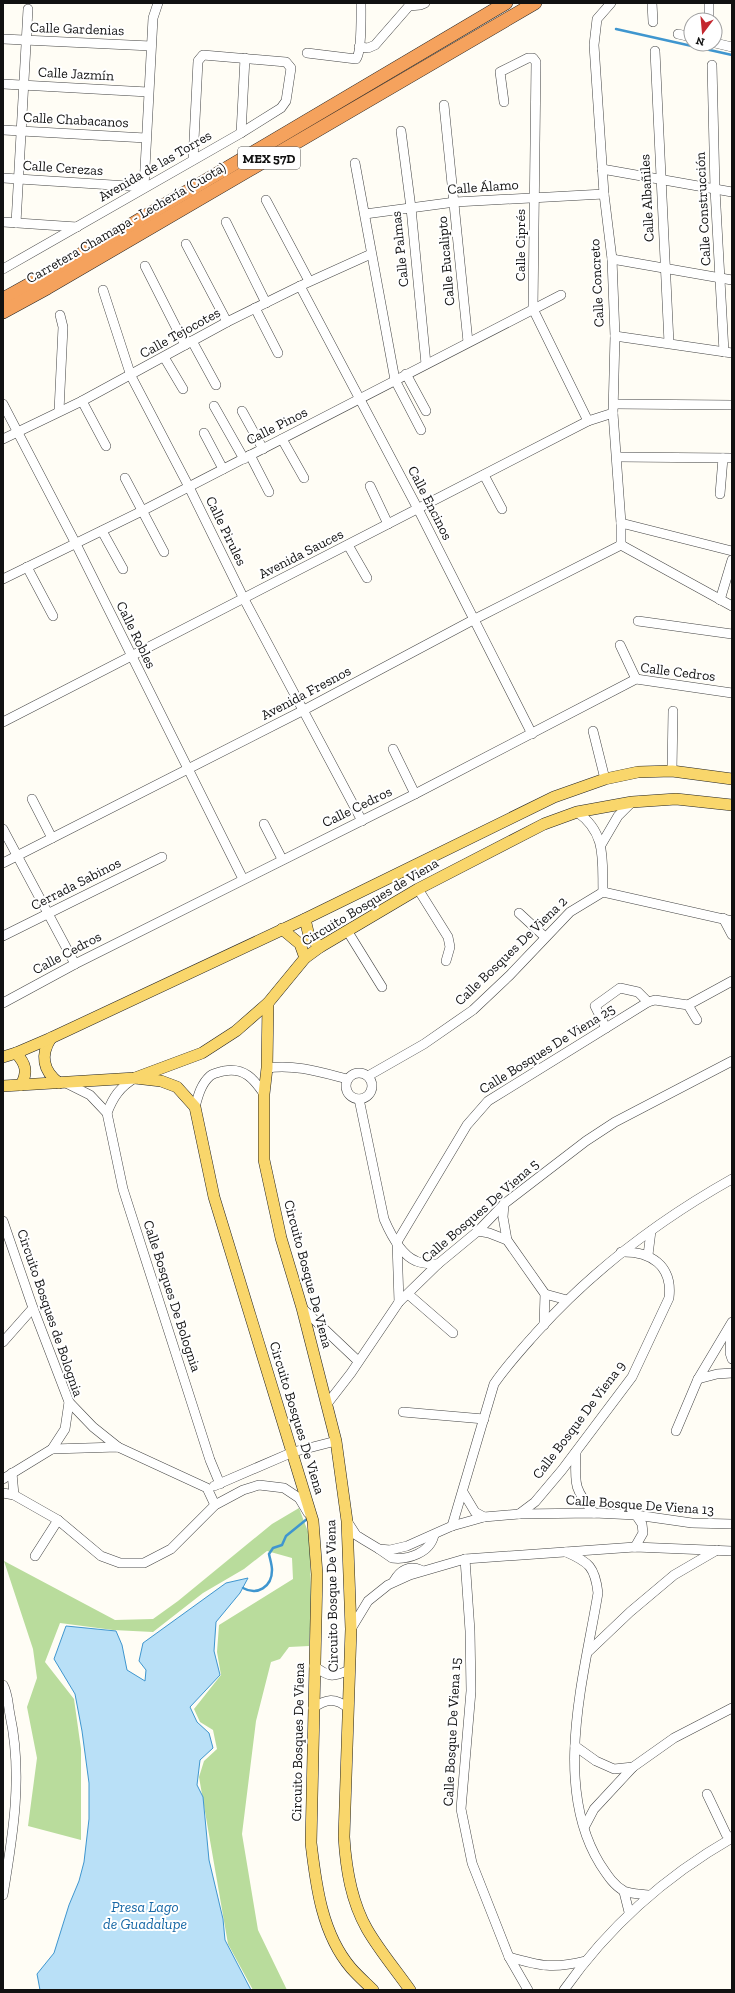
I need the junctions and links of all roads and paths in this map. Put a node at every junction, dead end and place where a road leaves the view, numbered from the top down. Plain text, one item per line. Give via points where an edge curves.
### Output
1 (158, 3) edge
2 (361, 3) edge
3 (424, 3) edge
4 (506, 3) edge
5 (535, 3) edge
6 (611, 3) edge
7 (652, 3) edge
8 (409, 4) edge
9 (28, 9) dead end
10 (653, 22) dead end
11 (678, 34) dead end
12 (683, 35) edge
13 (3, 39) edge
14 (26, 41) junction
15 (151, 46) junction
16 (359, 47) junction
17 (655, 51) dead end
18 (307, 53) dead end
19 (245, 58) junction
20 (712, 65) dead end
21 (3, 84) edge
22 (23, 86) junction
23 (148, 92) junction
24 (504, 102) dead end
25 (444, 105) dead end
26 (3, 130) edge
27 (21, 131) junction
28 (401, 131) dead end
29 (241, 133) junction
30 (146, 138) junction
31 (193, 160) junction
32 (355, 163) dead end
33 (602, 169) junction
34 (3, 178) edge
35 (18, 179) junction
36 (660, 180) junction
37 (144, 187) junction
38 (715, 189) junction
39 (732, 192) edge
40 (604, 194) junction
41 (534, 198) junction
42 (266, 200) dead end
43 (455, 202) junction
44 (411, 208) junction
45 (364, 214) junction
46 (3, 222) edge
47 (226, 222) dead end
48 (16, 223) junction
49 (76, 227) junction
50 (186, 244) dead end
51 (371, 254) junction
52 (612, 259) junction
53 (145, 266) dead end
54 (3, 269) edge
55 (665, 269) junction
56 (721, 278) junction
57 (732, 280) edge
58 (309, 281) junction
59 (300, 286) junction
60 (103, 290) dead end
61 (562, 295) dead end
62 (3, 299) edge
63 (266, 303) junction
64 (255, 308) junction
65 (533, 309) junction
66 (3, 312) edge
67 (60, 315) dead end
68 (227, 322) junction
69 (615, 336) junction
70 (468, 342) junction
71 (188, 343) junction
72 (669, 344) junction
73 (278, 352) dead end
74 (728, 353) edge
75 (164, 357) junction
76 (426, 364) junction
77 (406, 374) junction
78 (130, 376) junction
79 (395, 380) junction
80 (216, 385) dead end
81 (183, 389) dead end
82 (360, 399) junction
83 (82, 401) junction
84 (3, 404) edge
85 (732, 405) edge
86 (214, 406) dead end
87 (614, 408) junction
88 (59, 411) junction
89 (242, 411) dead end
90 (426, 411) dead end
91 (588, 421) junction
92 (421, 430) dead end
93 (17, 432) junction
94 (204, 433) dead end
95 (3, 439) edge
96 (282, 439) junction
97 (106, 446) dead end
98 (263, 449) junction
99 (247, 457) junction
100 (617, 457) junction
101 (727, 458) edge
102 (222, 469) junction
103 (484, 475) junction
104 (126, 478) dead end
105 (304, 478) dead end
106 (370, 486) dead end
107 (189, 487) junction
108 (269, 492) dead end
109 (720, 494) dead end
110 (418, 509) junction
111 (502, 509) dead end
112 (142, 511) junction
113 (621, 523) junction
114 (388, 524) junction
115 (102, 531) junction
116 (76, 544) junction
117 (348, 545) junction
118 (621, 545) junction
119 (732, 551) edge
120 (164, 552) dead end
121 (732, 560) edge
122 (27, 566) junction
123 (123, 569) dead end
124 (367, 578) dead end
125 (3, 579) edge
126 (244, 599) junction
127 (720, 600) junction
128 (732, 606) edge
129 (53, 616) dead end
130 (473, 620) junction
131 (638, 621) dead end
132 (732, 634) edge
133 (620, 645) dead end
134 (132, 657) junction
135 (636, 679) junction
136 (732, 693) edge
137 (302, 711) junction
138 (673, 711) dead end
139 (3, 722) edge
140 (593, 731) dead end
141 (532, 734) junction
142 (393, 749) dead end
143 (188, 769) junction
144 (672, 771) junction
145 (605, 779) junction
146 (731, 782) edge
147 (415, 794) junction
148 (32, 799) dead end
149 (632, 802) junction
150 (731, 802) edge
151 (578, 812) junction
152 (362, 821) junction
153 (264, 824) dead end
154 (3, 829) edge
155 (52, 838) junction
156 (601, 845) junction
157 (17, 855) junction
158 (162, 857) dead end
159 (282, 859) junction
160 (3, 862) edge
161 (243, 879) junction
162 (418, 889) junction
163 (602, 892) junction
164 (519, 913) dead end
165 (49, 914) junction
166 (305, 918) junction
167 (723, 918) junction
168 (732, 921) edge
169 (282, 929) junction
170 (348, 932) junction
171 (732, 935) edge
172 (3, 936) edge
173 (545, 937) junction
174 (320, 947) junction
175 (305, 958) junction
176 (446, 961) dead end
177 (75, 964) junction
178 (732, 982) edge
179 (382, 988) dead end
180 (648, 1002) junction
181 (3, 1003) edge
182 (268, 1003) junction
183 (688, 1005) junction
184 (697, 1020) dead end
185 (606, 1028) junction
186 (52, 1038) junction
187 (16, 1053) junction
188 (3, 1057) edge
189 (732, 1061) edge
190 (266, 1068) junction
191 (368, 1076) junction
192 (136, 1078) junction
193 (347, 1079) junction
194 (63, 1083) junction
195 (21, 1085) junction
196 (3, 1086) edge
197 (264, 1094) junction
198 (360, 1099) junction
199 (195, 1107) junction
200 (107, 1113) junction
201 (732, 1179) edge
202 (504, 1204) junction
203 (3, 1221) edge
204 (478, 1231) junction
205 (651, 1231) junction
206 (507, 1240) junction
207 (396, 1242) junction
208 (621, 1252) junction
209 (648, 1255) junction
210 (438, 1264) junction
211 (408, 1294) junction
212 (545, 1294) junction
213 (567, 1300) junction
214 (399, 1302) junction
215 (32, 1308) junction
216 (302, 1308) junction
217 (732, 1322) edge
218 (544, 1325) junction
219 (453, 1333) dead end
220 (3, 1342) edge
221 (732, 1359) edge
222 (358, 1361) junction
223 (732, 1373) edge
224 (698, 1379) junction
225 (69, 1402) junction
226 (327, 1404) junction
227 (403, 1412) dead end
228 (484, 1419) junction
229 (676, 1431) dead end
230 (336, 1441) junction
231 (118, 1447) junction
232 (52, 1448) junction
233 (293, 1452) junction
234 (576, 1452) junction
235 (12, 1473) junction
236 (3, 1479) edge
237 (220, 1484) junction
238 (207, 1488) junction
239 (463, 1492) junction
240 (3, 1493) edge
241 (14, 1494) junction
242 (215, 1505) junction
243 (594, 1513) junction
244 (519, 1514) junction
245 (636, 1515) junction
246 (484, 1517) junction
247 (58, 1520) junction
248 (313, 1521) junction
249 (347, 1521) junction
250 (732, 1524) edge
251 (452, 1526) junction
252 (434, 1535) junction
253 (635, 1547) junction
254 (379, 1549) junction
255 (717, 1550) junction
256 (564, 1551) junction
257 (732, 1551) edge
258 (35, 1556) dead end
259 (414, 1556) junction
260 (392, 1558) junction
261 (465, 1559) junction
262 (414, 1568) junction
263 (424, 1571) junction
264 (395, 1578) junction
265 (351, 1629) junction
266 (589, 1650) junction
267 (314, 1666) junction
268 (349, 1670) junction
269 (3, 1685) edge
270 (313, 1708) junction
271 (348, 1708) junction
272 (732, 1708) edge
273 (575, 1746) junction
274 (633, 1766) junction
275 (707, 1794) dead end
276 (585, 1826) junction
277 (731, 1838) edge
278 (624, 1892) junction
279 (3, 1895) edge
280 (648, 1895) junction
281 (629, 1912) junction
282 (509, 1957) junction
283 (585, 1961) junction
284 (401, 1985) edge
285 (373, 1990) edge
286 (410, 1990) edge
287 (528, 1990) edge
288 (564, 1990) edge

1 - 15 street via 152,18
2 - 16 street
3 - 8 street
4 - 62 highway, Carretera Chamapa - Lechería (Cuota) / MEX 57D
5 - 66 highway, Carretera Chamapa - Lechería (Cuota) / MEX 57D
6 - 33 street, Calle Concreto via 597,19 594,45
7 - 10 street
8 - 16 street via 375,45 368,48
9 - 14 street
11 - 12 street
13 - 14 street, Calle Gardenias
14 - 15 street, Calle Gardenias
14 - 22 street
15 - 23 street
16 - 18 street via 356,59
17 - 36 street, Calle Albañiles
19 - 29 street
19 - 29 street, Avenida de las Torres via 286,62 291,68 284,105
19 - 31 street via 203,55 198,61
20 - 38 street, Calle Construcción
21 - 22 street, Calle Jazmín
22 - 23 street, Calle Jazmín
22 - 27 street
23 - 30 street
24 - 41 street, Calle Ciprés via 500,72 533,58 536,62
25 - 43 street, Calle Eucalipto
26 - 27 street, Calle Chabacanos
27 - 30 street, Calle Chabacanos
27 - 35 street
28 - 44 street, Calle Palmas
29 - 31 street, Avenida de las Torres
30 - 37 street
31 - 37 street, Avenida de las Torres
32 - 45 street
33 - 36 street
33 - 40 street, Calle Concreto
34 - 35 street, Calle Cerezas
35 - 37 street, Calle Cerezas
35 - 48 street
36 - 38 street
36 - 55 street, Calle Albañiles
37 - 49 street, Avenida de las Torres
38 - 39 street
38 - 56 street, Calle Construcción
40 - 41 street, Calle Álamo
40 - 52 street, Calle Concreto
41 - 43 street, Calle Álamo
41 - 65 street, Calle Ciprés
42 - 58 street
43 - 44 street, Calle Álamo
43 - 70 street, Calle Eucalipto
44 - 45 street, Calle Álamo
44 - 76 street, Calle Palmas
45 - 51 street
46 - 48 street
47 - 63 street
48 - 49 street
49 - 54 street, Avenida de las Torres
50 - 68 street
51 - 58 street, Calle Tejocotes
51 - 79 street
52 - 55 street
52 - 69 street, Calle Concreto
53 - 71 street
55 - 56 street
55 - 72 street, Calle Albañiles
56 - 57 street
56 - 74 street, Calle Construcción
58 - 59 street, Calle Tejocotes
59 - 63 street, Calle Tejocotes
59 - 82 street, Calle Encinos
60 - 78 street, Calle Pirules
61 - 65 street, Calle Pinos
63 - 64 street, Calle Tejocotes
64 - 68 street, Calle Tejocotes
64 - 73 street
65 - 70 street, Calle Pinos
65 - 91 street, Calle Ciprés
67 - 88 street via 62,326
68 - 71 street, Calle Tejocotes
69 - 72 street
69 - 87 street, Calle Concreto
70 - 76 street, Calle Pinos
71 - 75 street, Calle Tejocotes
71 - 80 street
72 - 74 street
75 - 78 street, Calle Tejocotes
75 - 81 street
76 - 77 street, Calle Pinos
77 - 79 street, Calle Pinos
77 - 90 street
78 - 83 street, Calle Tejocotes
78 - 107 street, Calle Pirules
79 - 82 street, Calle Pinos
79 - 92 street
82 - 96 street, Calle Pinos
82 - 110 street, Calle Encinos
83 - 88 street, Calle Tejocotes
83 - 97 street
84 - 93 street, Calle Robles
85 - 87 street
86 - 99 street
87 - 91 street, Avenida Sauces
87 - 100 street, Calle Concreto
88 - 93 street, Calle Tejocotes
89 - 98 street
91 - 103 street, Avenida Sauces
93 - 95 street, Calle Tejocotes
93 - 116 street, Calle Robles
94 - 102 street
96 - 98 street, Calle Pinos
96 - 105 street
98 - 99 street, Calle Pinos
99 - 102 street, Calle Pinos
99 - 108 street
100 - 101 street
100 - 113 street, Calle Concreto
101 - 109 street
102 - 107 street, Calle Pinos
103 - 110 street, Avenida Sauces
103 - 111 street
104 - 112 street
106 - 114 street
107 - 112 street, Calle Pinos
107 - 126 street, Calle Pirules
110 - 114 street, Avenida Sauces
110 - 130 street, Calle Encinos
112 - 115 street, Calle Pinos
112 - 120 street
113 - 118 street, Calle Concreto
113 - 119 street
114 - 117 street, Avenida Sauces
115 - 116 street, Calle Pinos
115 - 123 street
116 - 122 street, Calle Pinos
116 - 134 street, Calle Robles
117 - 124 street
117 - 126 street, Avenida Sauces
118 - 127 street
118 - 130 street, Avenida Fresnos
121 - 127 street
122 - 125 street, Calle Pinos
122 - 129 street
126 - 134 street, Avenida Sauces
126 - 137 street, Calle Pirules
127 - 128 street
130 - 137 street, Avenida Fresnos
130 - 141 street, Calle Encinos
131 - 132 street
133 - 135 street
134 - 139 street, Avenida Sauces
134 - 143 street, Calle Robles
135 - 136 street, Calle Cedros
135 - 141 street, Calle Cedros
137 - 143 street, Avenida Fresnos
137 - 152 street, Calle Pirules
138 - 144 street
140 - 145 street
141 - 147 street, Calle Cedros
142 - 147 street
143 - 155 street, Avenida Fresnos
143 - 161 street, Calle Robles
144 - 145 main road, Circuito Bosques de Viena via 638,772
144 - 146 main road, Circuito Bosques de Viena
145 - 166 main road, Circuito Bosques de Viena via 554,797
147 - 152 street, Calle Cedros
148 - 155 street
149 - 150 main road, Circuito Bosques de Viena via 676,799
149 - 151 main road, Circuito Bosques de Viena
149 - 156 street via 614,821
151 - 156 street via 591,824
151 - 162 main road, Circuito Bosques de Viena via 544,824
152 - 159 street, Calle Cedros
153 - 159 street
154 - 157 street
155 - 157 street, Avenida Fresnos
156 - 163 street
157 - 160 street, Avenida Fresnos
157 - 165 street
158 - 165 street, Cerrada Sabinos
159 - 161 street, Calle Cedros
161 - 177 street, Calle Cedros
162 - 170 main road, Circuito Bosques de Viena
162 - 176 street via 448,937 450,948
163 - 167 street
163 - 173 street, Calle Bosques De Viena 2 via 570,912
164 - 173 street
165 - 172 street, Cerrada Sabinos
165 - 177 street
166 - 169 main road, Circuito Bosques de Viena
166 - 174 main road via 309,936
167 - 168 street
167 - 171 street
169 - 175 main road via 300,944
169 - 186 main road, Circuito Bosques de Viena
170 - 174 main road, Circuito Bosques de Viena
170 - 179 street
173 - 191 street, Calle Bosques De Viena 2 via 473,1010 424,1044
174 - 175 main road, Circuito Bosques de Viena
175 - 182 main road, Circuito Bosques de Viena
177 - 181 street, Calle Cedros
178 - 183 street
180 - 183 street via 655,1000
180 - 185 street, Calle Bosques De Viena 25
180 - 185 street via 638,992 620,988 595,1006
182 - 190 main road, Circuito Bosque De Viena
182 - 192 main road, Circuito Bosques de Viena via 219,1044
183 - 184 street
185 - 207 street, Calle Bosques De Viena 25 via 485,1104 467,1125
186 - 187 main road, Circuito Bosques de Viena
186 - 194 main road via 46,1045 44,1062 47,1071
187 - 188 main road, Circuito Bosques de Viena
187 - 195 main road via 25,1065 26,1073
189 - 202 street, Calle Bosques De Viena 5 via 615,1122
190 - 193 street via 300,1067
190 - 197 main road, Circuito Bosque De Viena
191 - 193 street via 357,1073
191 - 198 street via 372,1083 371,1091 367,1097
192 - 194 main road, Circuito Bosques de Viena
192 - 199 main road via 177,1087
192 - 200 street via 117,1092
193 - 198 street via 346,1090 349,1095
194 - 195 main road, Circuito Bosques de Viena
194 - 200 street via 90,1095
195 - 196 main road, Circuito Bosques de Viena
197 - 199 street via 254,1080 242,1071 218,1072 210,1076 200,1091
197 - 216 main road, Circuito Bosque De Viena via 266,1176
198 - 207 street via 384,1219
199 - 233 main road, Circuito Bosques De Viena via 214,1197
200 - 237 street, Calle Bosques De Bolognia via 123,1189 210,1460
201 - 205 street via 697,1199
202 - 204 street, Calle Bosques De Viena 5
202 - 206 street via 503,1217
203 - 215 street, Circuito Bosques de Bolognia
204 - 206 street
204 - 210 street, Calle Bosques De Viena 5
205 - 208 street
205 - 209 street
206 - 212 street
207 - 210 street via 416,1261
207 - 214 street
208 - 209 street
208 - 213 street
209 - 234 street, Calle Bosque De Viena 9 via 658,1262 666,1273 671,1287 669,1298 632,1377
210 - 211 street, Calle Bosques De Viena 5
211 - 214 street, Calle Bosques De Viena 5
211 - 219 street
212 - 213 street
212 - 218 street
213 - 218 street
214 - 222 street, Calle Bosques De Viena 5
215 - 220 street
215 - 225 street, Circuito Bosques de Bolognia
216 - 222 street
216 - 226 main road, Circuito Bosque De Viena
217 - 221 street
217 - 224 street
218 - 228 street via 494,1384
222 - 226 street, Calle Bosques De Viena 5
223 - 224 street
224 - 229 street
225 - 231 street via 93,1427
225 - 232 street, Circuito Bosques de Bolognia via 65,1429
226 - 230 main road, Circuito Bosque De Viena
227 - 228 street
228 - 239 street
230 - 233 street
230 - 249 main road, Circuito Bosque De Viena
231 - 232 street
231 - 238 street
232 - 235 street, Circuito Bosques de Bolognia
233 - 237 street
233 - 248 main road, Circuito Bosques De Viena
234 - 243 street via 575,1484 583,1500
234 - 244 street, Calle Bosque De Viena 9 via 534,1502
235 - 236 street, Circuito Bosques de Bolognia
235 - 241 street
237 - 238 street
238 - 242 street
239 - 246 street via 475,1512
239 - 251 street
240 - 241 street
241 - 247 street
242 - 247 street via 171,1549 144,1564 120,1563 101,1556
242 - 248 street via 243,1490 259,1485 284,1488 299,1498
243 - 244 street, Calle Bosque De Viena 13
243 - 245 street, Calle Bosque De Viena 13
244 - 246 street, Calle Bosque De Viena 13
245 - 250 street, Calle Bosque De Viena 13 via 692,1523
245 - 253 street via 642,1524 643,1532
246 - 251 street, Calle Bosque De Viena 13
247 - 258 street
248 - 267 main road, Circuito Bosques De Viena via 317,1574
249 - 254 street via 356,1535
249 - 265 main road, Circuito Bosque De Viena
251 - 252 street, Calle Bosque De Viena 13
252 - 254 street, Calle Bosque De Viena 13 via 396,1549
252 - 259 street via 428,1547
253 - 255 street
253 - 256 street
254 - 260 street
255 - 257 street
255 - 266 street via 674,1575
256 - 261 street
256 - 266 street via 584,1560 596,1575 598,1593
259 - 260 street
259 - 262 street via 411,1562
260 - 264 street via 397,1565
261 - 263 street
261 - 282 street, Calle Bosque De Viena 15 via 471,1691 461,1809 472,1863
262 - 263 street
262 - 264 street via 408,1568
263 - 264 street
264 - 265 street via 368,1601
265 - 268 main road, Circuito Bosque De Viena
266 - 273 street via 578,1700
267 - 268 street via 326,1675 333,1676
267 - 270 main road, Circuito Bosques De Viena
268 - 271 main road, Circuito Bosque De Viena
269 - 279 street via 15,1735 17,1793
270 - 271 street via 325,1700 334,1699
270 - 285 main road, Circuito Bosques De Viena via 311,1843 315,1874 326,1924 337,1949 351,1968
271 - 284 main road, Circuito Bosque De Viena via 344,1837 346,1866 354,1898 367,1929
272 - 274 street via 674,1738
273 - 274 street via 596,1761 614,1769
273 - 276 street via 576,1795
274 - 276 street via 594,1809
275 - 277 street via 726,1834
276 - 278 street via 592,1851 609,1878
277 - 280 street
278 - 280 street
278 - 281 street
280 - 281 street
281 - 283 street
282 - 283 street via 542,1966 562,1967
282 - 287 street, Calle Bosque De Viena 15
283 - 288 street
284 - 286 main road, Circuito Bosque De Viena

